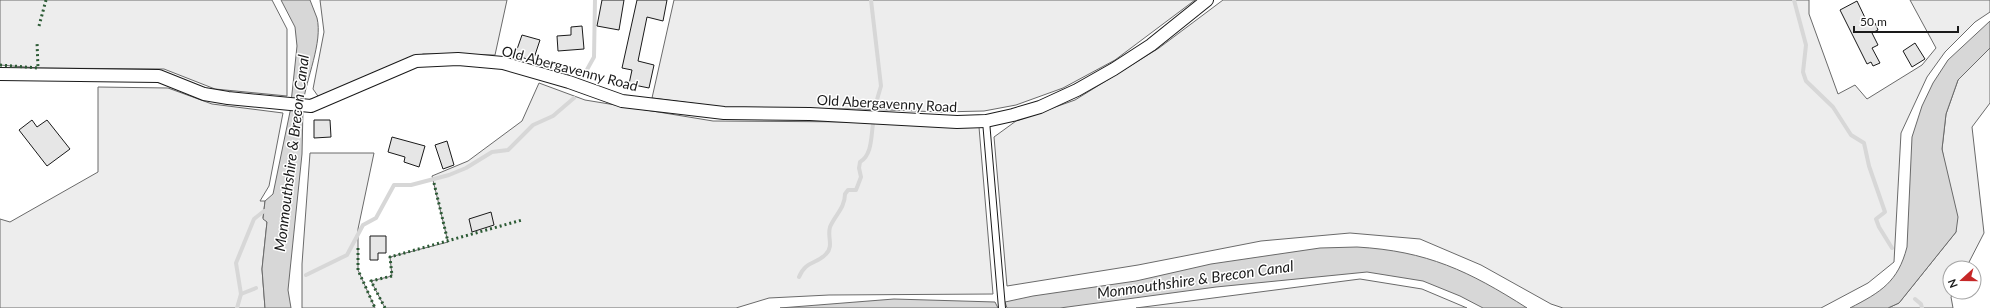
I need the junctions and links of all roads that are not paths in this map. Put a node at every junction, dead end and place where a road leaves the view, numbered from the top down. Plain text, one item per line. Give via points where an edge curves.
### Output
1 (1207, 0) edge
2 (0, 74) edge
3 (986, 120) junction
4 (1002, 308) edge

1 - 3 street, Old Abergavenny Road via 1151,44 1077,90 1040,107
2 - 3 street, Old Abergavenny Road via 159,76 204,94 311,106 416,61 458,59 503,63 622,101 724,114 810,114 957,122
3 - 4 lane

